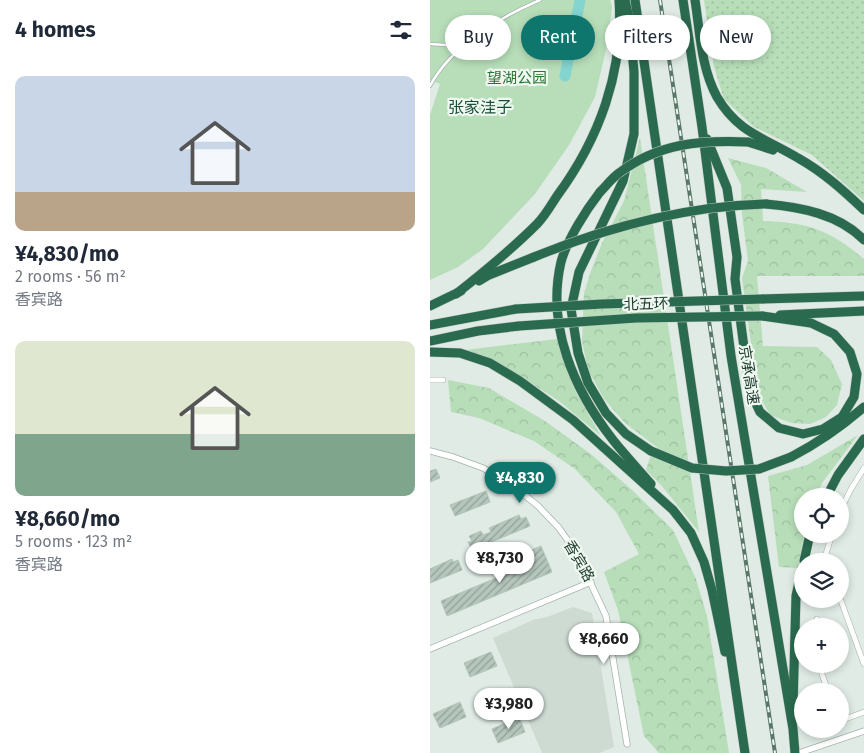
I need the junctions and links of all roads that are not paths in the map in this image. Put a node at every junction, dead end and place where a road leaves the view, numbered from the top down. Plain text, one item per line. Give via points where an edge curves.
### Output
1 (540, 0) edge
2 (619, 0) edge
3 (625, 0) edge
4 (635, 0) edge
5 (683, 0) edge
6 (695, 0) edge
7 (507, 15) edge
8 (430, 44) edge
9 (445, 45) edge
10 (450, 60) edge
11 (430, 86) edge
12 (702, 127) junction
13 (798, 157) junction
14 (864, 210) edge
15 (864, 240) edge
16 (456, 294) junction
17 (864, 296) edge
18 (430, 306) edge
19 (864, 310) edge
20 (762, 316) junction
21 (430, 325) edge
22 (430, 341) edge
23 (430, 352) edge
24 (430, 380) edge
25 (442, 380) dead end
26 (864, 407) edge
27 (864, 439) edge
28 (430, 451) edge
29 (864, 468) edge
30 (831, 488) edge
31 (849, 493) edge
32 (674, 510) junction
33 (591, 582) junction
34 (796, 608) edge
35 (844, 608) edge
36 (430, 649) edge
37 (864, 664) edge
38 (864, 712) edge
39 (849, 718) edge
40 (793, 729) junction
41 (864, 731) edge
42 (627, 744) dead end
43 (745, 750) edge
44 (797, 753) edge

1 - 7 lane
2 - 16 highway via 617,66 600,121 573,175 538,222
3 - 26 highway, bridge via 634,72 634,134 623,181 579,272 571,309 578,353 588,383 606,413 626,434 651,451 692,468 726,472 759,469 792,457 821,441
4 - 43 highway
5 - 12 highway, 京承高速
6 - 13 highway via 706,69 717,96 731,117 753,135
8 - 9 lane
10 - 11 lane
12 - 20 highway via 727,188 738,257 734,279 751,393 760,412 779,428 803,434 823,429 842,417 854,397 857,374 850,352 834,334 811,324
12 - 40 highway, 京承高速 via 731,356
13 - 14 highway via 832,180
13 - 32 highway, bridge via 748,142 713,141 676,145 643,158 618,173 600,192 586,211 562,260 556,291 560,331 571,371 613,440
15 - 16 highway, bridge via 855,230 825,215 794,206 728,205 660,217 578,239 489,275
16 - 18 highway
17 - 21 highway, 北五环, bridge via 516,309
19 - 20 highway, 北五环
20 - 22 highway, 北五环, bridge via 636,318 519,326
23 - 32 highway via 460,354 490,363 520,381 573,420
24 - 25 street
27 - 30 highway
28 - 33 street, 香宾路 via 483,468 537,505 576,552
29 - 31 street
32 - 43 highway via 691,533 704,562
33 - 36 street
33 - 42 street, 香宾路 via 606,616
34 - 40 highway
35 - 37 street
38 - 39 street
40 - 44 highway, 京承高速
41 - 44 street

